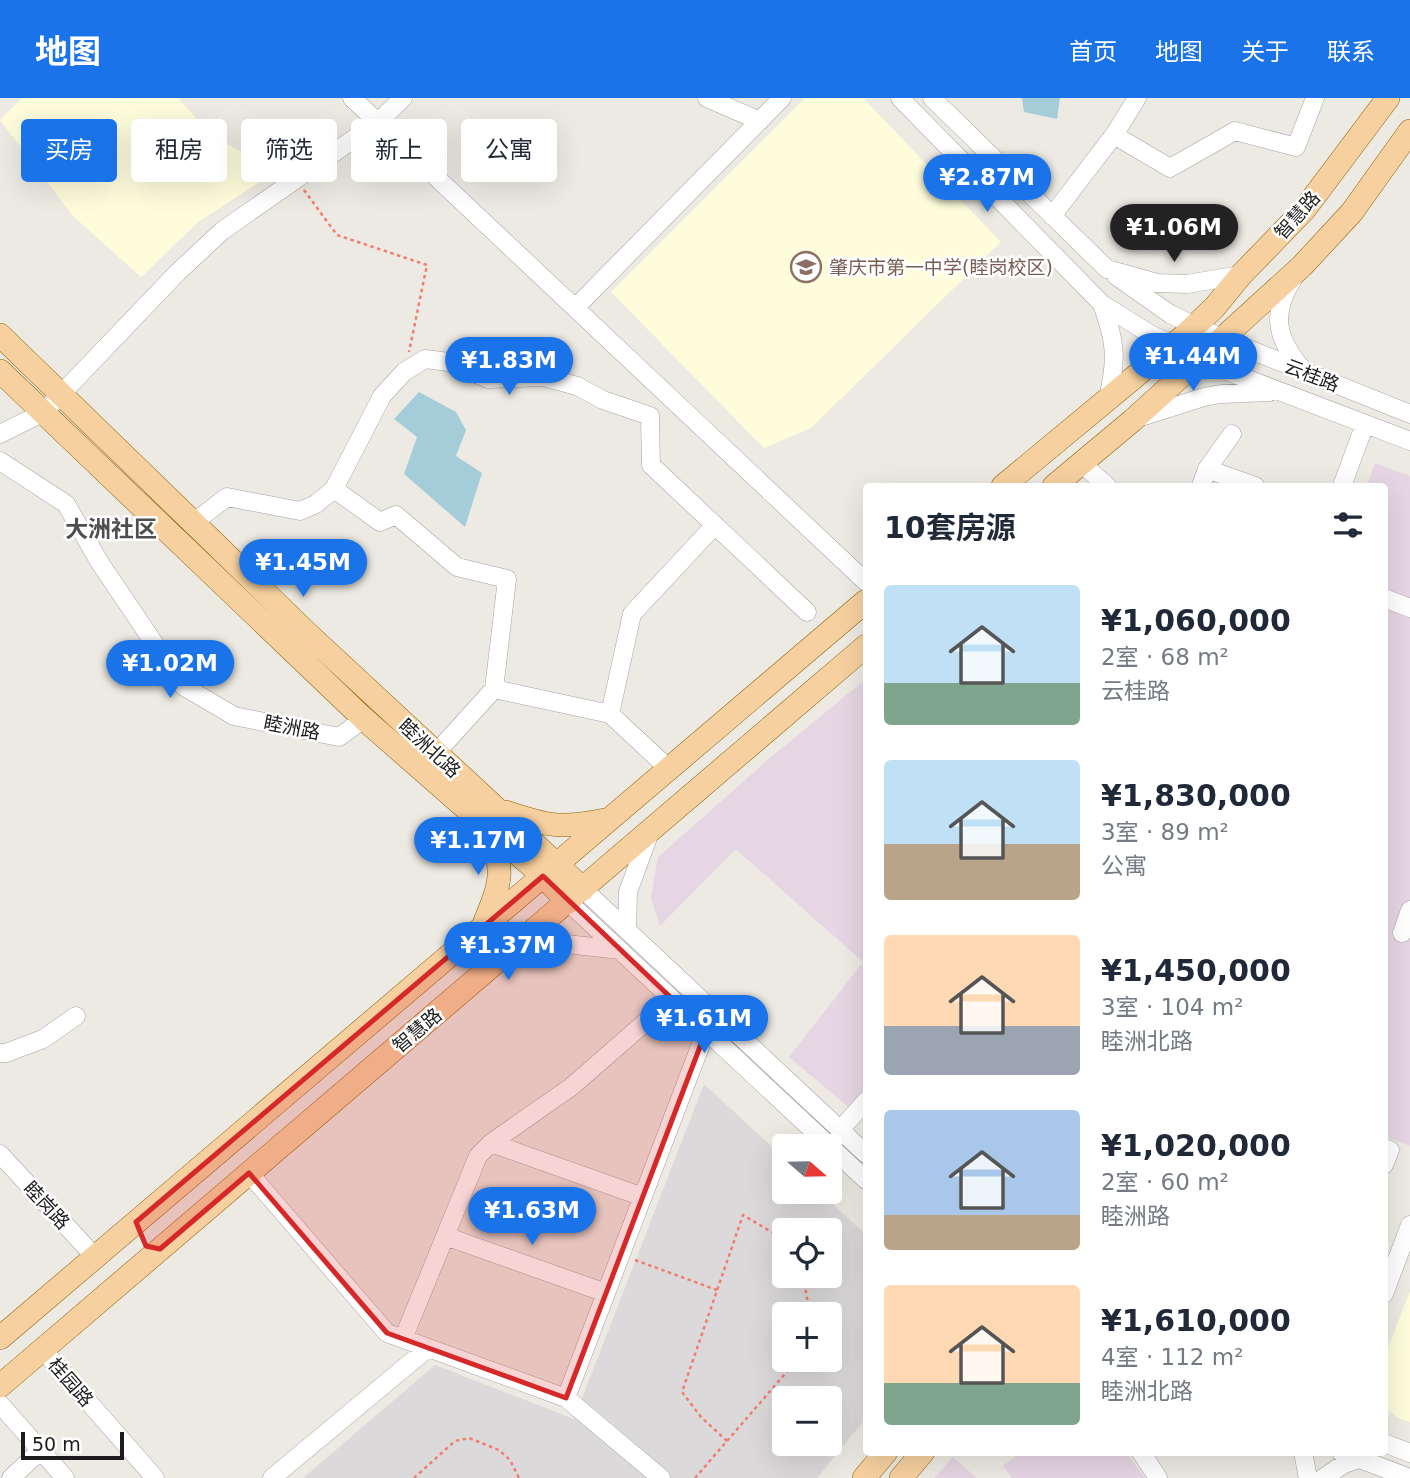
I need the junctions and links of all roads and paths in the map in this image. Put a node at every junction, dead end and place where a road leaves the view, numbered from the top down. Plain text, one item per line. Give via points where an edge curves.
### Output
1 (352, 98) edge
2 (403, 98) edge
3 (707, 98) edge
4 (782, 98) edge
5 (900, 98) edge
6 (932, 98) edge
7 (1137, 98) edge
8 (1315, 98) edge
9 (1388, 98) edge
10 (375, 119) edge
11 (381, 119) edge
12 (760, 121) junction
13 (1410, 131) edge
14 (1114, 135) junction
15 (292, 182) edge
16 (298, 182) edge
17 (442, 182) edge
18 (1052, 216) junction
19 (1302, 266) junction
20 (1107, 269) junction
21 (1241, 275) junction
22 (1102, 304) junction
23 (575, 308) junction
24 (1195, 326) junction
25 (0, 335) edge
26 (1221, 338) junction
27 (1173, 345) junction
28 (1200, 358) junction
29 (0, 371) edge
30 (404, 372) junction
31 (1305, 373) junction
32 (1281, 392) junction
33 (61, 394) junction
34 (1108, 399) junction
35 (44, 412) junction
36 (1410, 414) edge
37 (1133, 420) junction
38 (1365, 424) junction
39 (0, 434) edge
40 (1232, 434) dead end
41 (1410, 441) edge
42 (0, 461) edge
43 (1081, 463) junction
44 (1204, 478) edge
45 (1007, 483) edge
46 (1058, 483) edge
47 (1104, 483) edge
48 (1236, 483) edge
49 (1343, 483) edge
50 (334, 489) junction
51 (193, 523) junction
52 (715, 524) junction
53 (863, 579) edge
54 (1388, 600) edge
55 (863, 604) edge
56 (1410, 608) edge
57 (807, 612) dead end
58 (863, 649) edge
59 (494, 689) junction
60 (610, 714) junction
61 (364, 719) junction
62 (436, 753) junction
63 (669, 769) junction
64 (492, 818) junction
65 (609, 820) junction
66 (650, 832) junction
67 (550, 870) junction
68 (575, 896) junction
69 (1410, 911) edge
70 (484, 926) junction
71 (627, 930) junction
72 (1402, 933) dead end
73 (620, 950) junction
74 (505, 955) junction
75 (672, 999) junction
76 (76, 1016) dead end
77 (706, 1031) junction
78 (0, 1053) edge
79 (863, 1104) edge
80 (841, 1130) junction
81 (491, 1143) junction
82 (863, 1151) edge
83 (0, 1154) edge
84 (249, 1173) junction
85 (863, 1177) edge
86 (643, 1196) junction
87 (136, 1222) junction
88 (1410, 1225) edge
89 (772, 1232) edge
90 (445, 1236) junction
91 (160, 1249) junction
92 (621, 1255) junction
93 (95, 1257) junction
94 (1388, 1283) edge
95 (717, 1290) junction
96 (606, 1293) junction
97 (0, 1338) edge
98 (402, 1339) junction
99 (428, 1348) junction
100 (43, 1350) junction
101 (787, 1372) edge
102 (0, 1386) edge
103 (566, 1398) junction
104 (0, 1404) edge
105 (727, 1441) junction
106 (1388, 1445) edge
107 (41, 1450) junction
108 (1410, 1453) edge
109 (883, 1456) edge
110 (920, 1456) edge
111 (1144, 1456) edge
112 (1305, 1456) edge
113 (1351, 1456) edge
114 (1359, 1459) junction
115 (10, 1478) edge
116 (65, 1478) edge
117 (155, 1478) edge
118 (272, 1478) edge
119 (414, 1478) edge
120 (519, 1478) edge
121 (661, 1478) edge
122 (695, 1478) edge
123 (864, 1478) edge
124 (901, 1478) edge
125 (1158, 1478) edge
126 (1308, 1478) edge
127 (1323, 1478) edge
128 (1410, 1478) edge

1 - 10 street
2 - 11 street
3 - 12 street
4 - 12 street
5 - 22 street
6 - 18 street, 云桂路
7 - 14 street
8 - 14 street via 1296,147 1235,131 1170,168
9 - 21 main road, 智慧路 via 1304,210
12 - 23 street
13 - 19 main road, 智慧路 via 1352,212
14 - 18 street
15 - 33 street via 222,231
16 - 30 path via 337,235 427,265
17 - 23 street
18 - 20 street, 云桂路
19 - 26 main road, 智慧路
19 - 31 street via 1283,294 1279,324 1289,354
20 - 21 street via 1157,283 1187,284
20 - 24 street, 云桂路 via 1170,314
21 - 24 main road, 智慧路
22 - 27 street, 云桂路
22 - 34 street via 1116,355
23 - 53 street
24 - 26 street, 云桂路
24 - 27 main road, 智慧路
25 - 33 main road, 睦洲北路
26 - 28 main road, 智慧路
26 - 31 street, 云桂路
27 - 28 street, 云桂路
27 - 34 main road, 智慧路
28 - 32 street, 云桂路
28 - 37 main road, 智慧路
29 - 35 main road, 睦洲北路
30 - 50 street via 382,396
30 - 52 street via 425,359 449,362 488,379 544,377 650,416 651,465
31 - 36 street, 云桂路
32 - 37 street via 1204,397
32 - 38 street, 云桂路
33 - 35 street
33 - 51 main road, 睦洲北路
34 - 45 main road, 智慧路
35 - 39 street
35 - 61 main road, 睦洲北路
37 - 43 main road, 智慧路
38 - 41 street, 云桂路
38 - 49 street
40 - 44 street
42 - 61 street, 睦洲路 via 66,504 183,687 234,716 339,737
43 - 46 main road, 智慧路
43 - 47 street
44 - 48 street
50 - 51 street via 300,510 227,497
50 - 59 street via 380,522 396,515 457,567 507,579
51 - 62 main road, 睦洲北路
52 - 57 street
52 - 60 street via 632,614
54 - 56 street
55 - 63 main road, 智慧路
58 - 66 main road, 智慧路
59 - 60 street
59 - 62 street
60 - 63 street
61 - 64 main road, 睦洲北路
62 - 64 main road, 睦洲北路
63 - 65 main road, 智慧路
64 - 65 main road via 556,826
64 - 67 main road, 睦洲北路
64 - 70 main road via 501,874
65 - 67 main road, 智慧路
66 - 68 main road, 智慧路
66 - 71 street via 628,892
67 - 68 main road, 睦洲北路
67 - 70 main road, 智慧路
68 - 71 street, 睦洲北路
68 - 73 street, 睦洲北路
68 - 74 main road, 智慧路
69 - 72 street
70 - 87 main road, 智慧路
71 - 80 street, 睦洲北路
73 - 74 street via 566,944
73 - 75 street, 睦洲北路
74 - 84 main road, 智慧路
75 - 77 street, 睦洲北路
75 - 81 street via 571,1087
76 - 78 street via 43,1040
77 - 85 street, 睦洲北路
77 - 86 street
79 - 80 street
80 - 82 street, 睦洲北路
81 - 86 street
81 - 90 street via 478,1156
83 - 93 street, 睦岗路
84 - 91 main road, 智慧路
84 - 98 street via 387,1333
86 - 92 street
87 - 91 main road via 137,1235 146,1246
87 - 93 main road, 智慧路
88 - 94 street
89 - 95 path via 743,1215
90 - 96 street
90 - 98 street
91 - 100 main road, 智慧路
92 - 95 path
92 - 96 street
93 - 97 main road, 智慧路
95 - 105 path via 682,1392
96 - 103 street
98 - 99 street
99 - 103 street
99 - 118 street
100 - 102 main road, 智慧路
100 - 117 street, 桂园路
101 - 105 path
103 - 121 street
104 - 107 street
105 - 122 path
106 - 108 street
107 - 115 street
107 - 116 street
109 - 123 main road
110 - 124 main road
111 - 125 street
112 - 126 street
113 - 114 street
114 - 127 street
114 - 128 street
119 - 120 path via 456,1441 469,1438 499,1450

